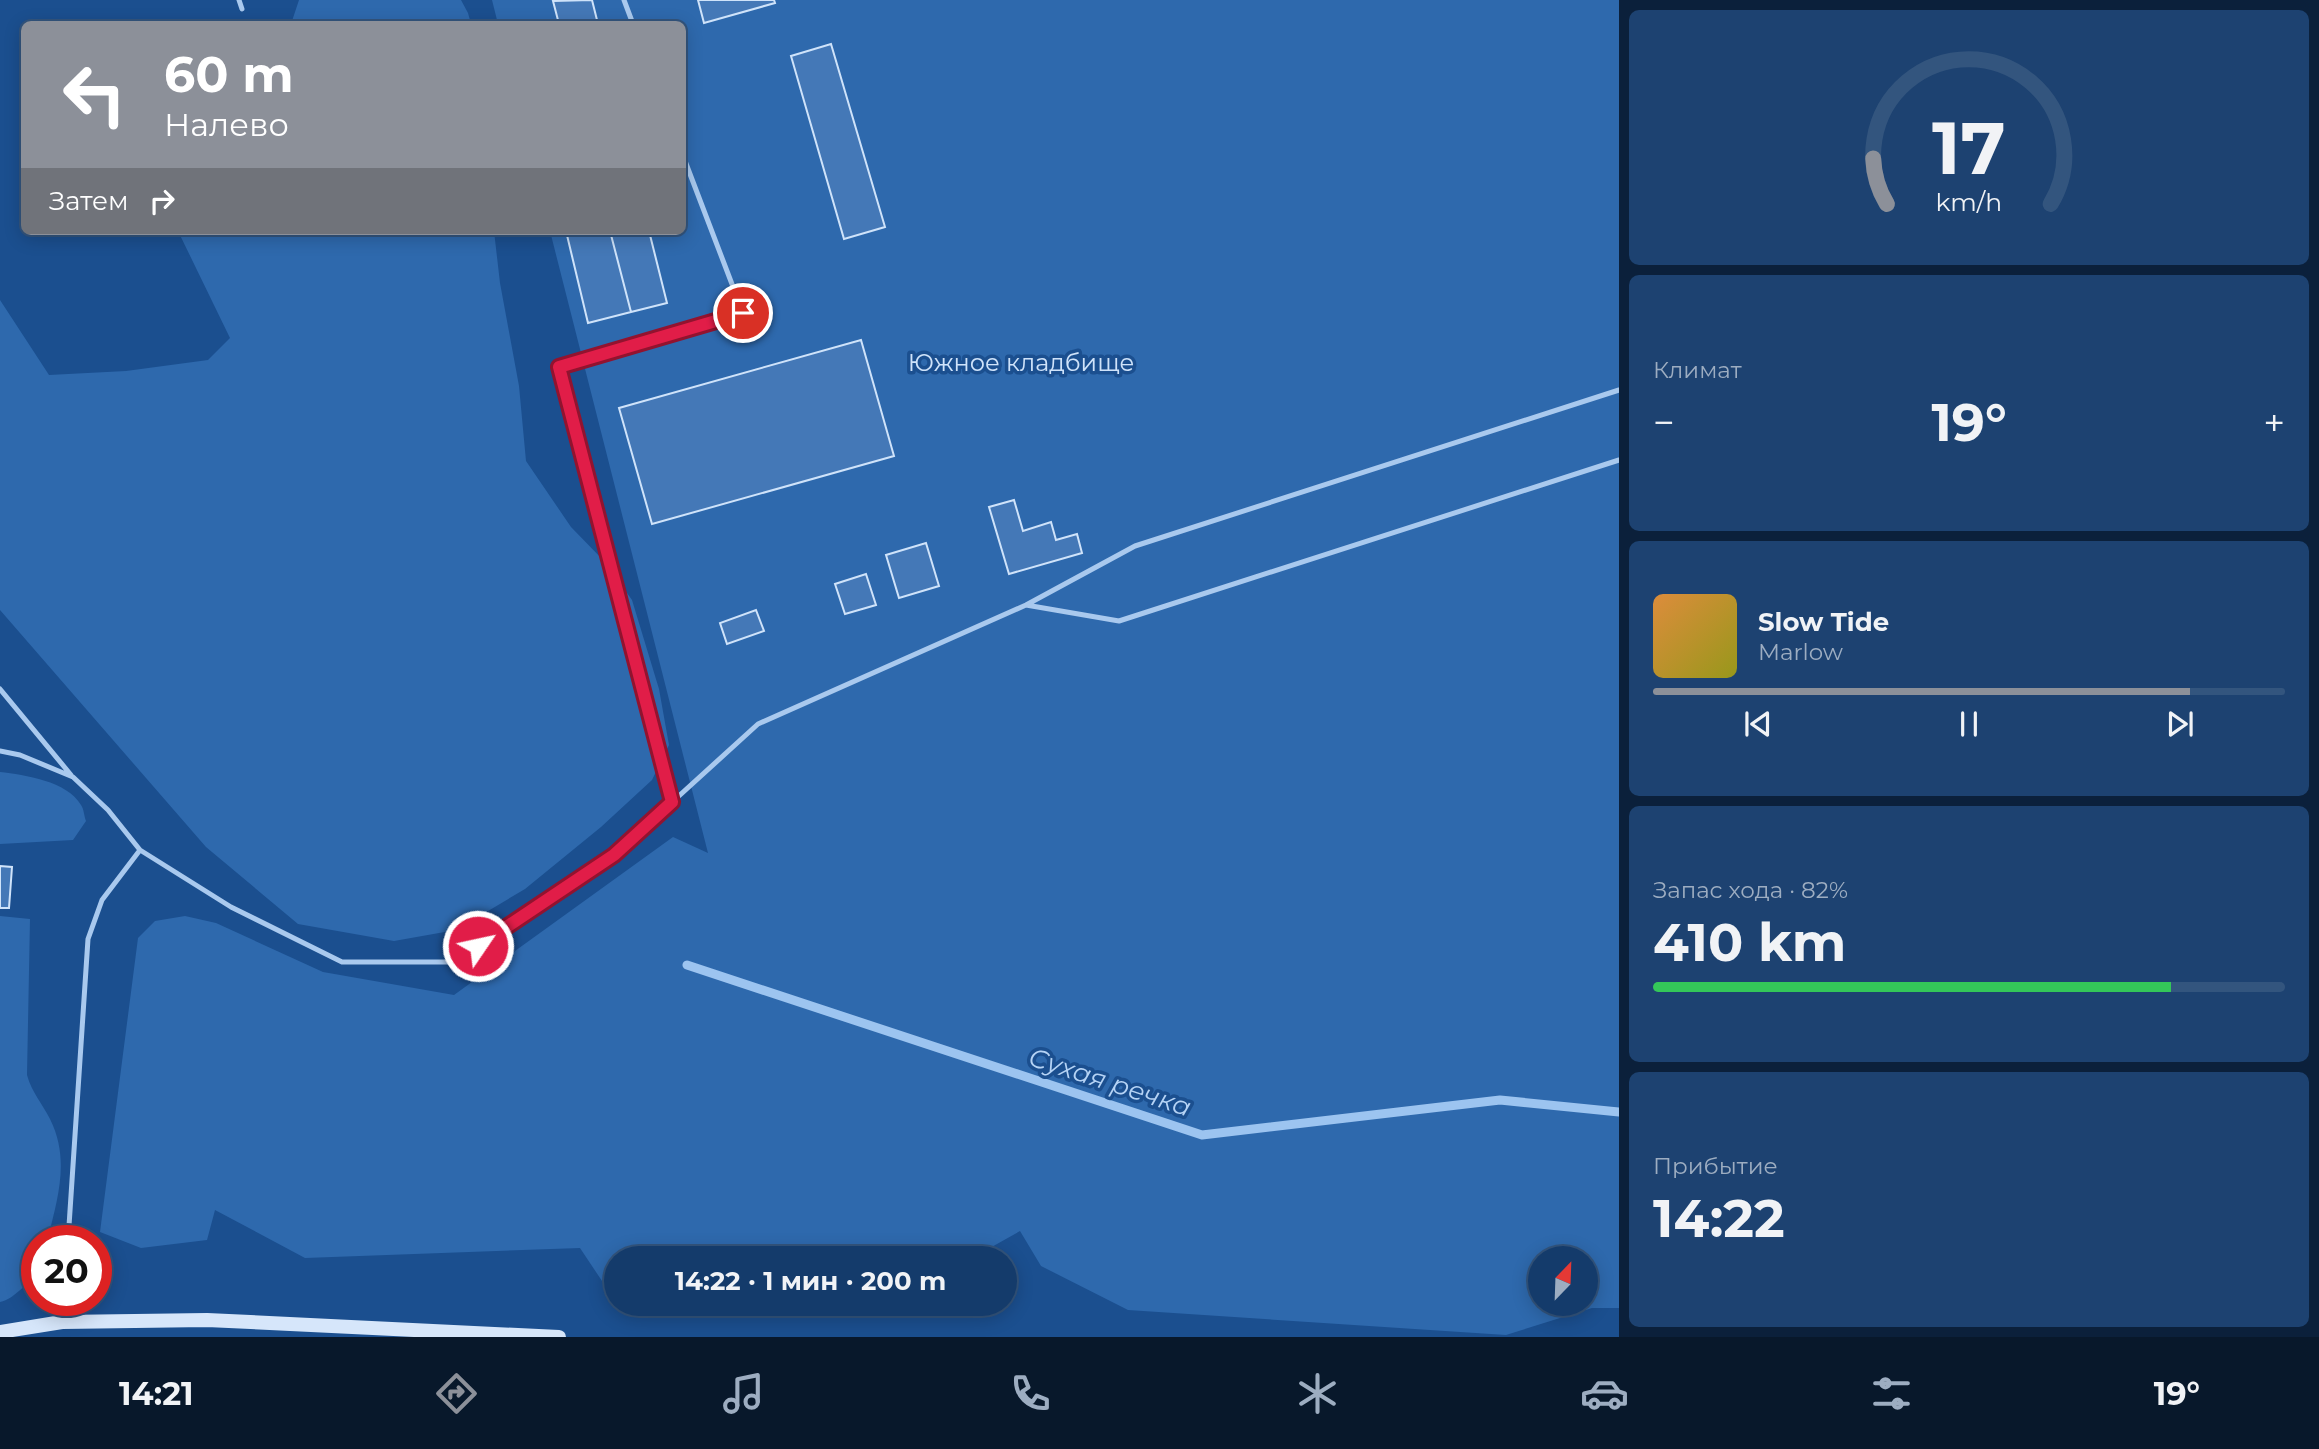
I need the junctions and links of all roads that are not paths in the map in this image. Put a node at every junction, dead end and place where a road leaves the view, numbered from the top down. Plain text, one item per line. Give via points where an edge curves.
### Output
1 (239, 0) edge
2 (624, 0) edge
3 (242, 9) dead end
4 (632, 21) edge
5 (686, 163) edge
6 (1619, 390) edge
7 (1619, 460) edge
8 (1026, 605) junction
9 (0, 690) edge
10 (0, 751) edge
11 (73, 777) junction
12 (672, 802) junction
13 (141, 850) junction
14 (69, 1225) edge
15 (63, 1316) edge
16 (62, 1322) junction
17 (0, 1332) edge
18 (426, 1333) edge
19 (559, 1337) edge

1 - 3 lane
2 - 4 lane
5 - 12 lane via 743,313 559,367
6 - 8 lane via 1135,546
7 - 8 lane via 1119,621
8 - 12 lane via 758,724
9 - 11 lane
10 - 11 lane
11 - 13 lane
12 - 13 lane via 614,855 455,962 342,962 231,907
13 - 14 lane via 102,900 89,939
15 - 16 lane
16 - 17 main road
16 - 18 main road via 207,1320
18 - 19 main road

